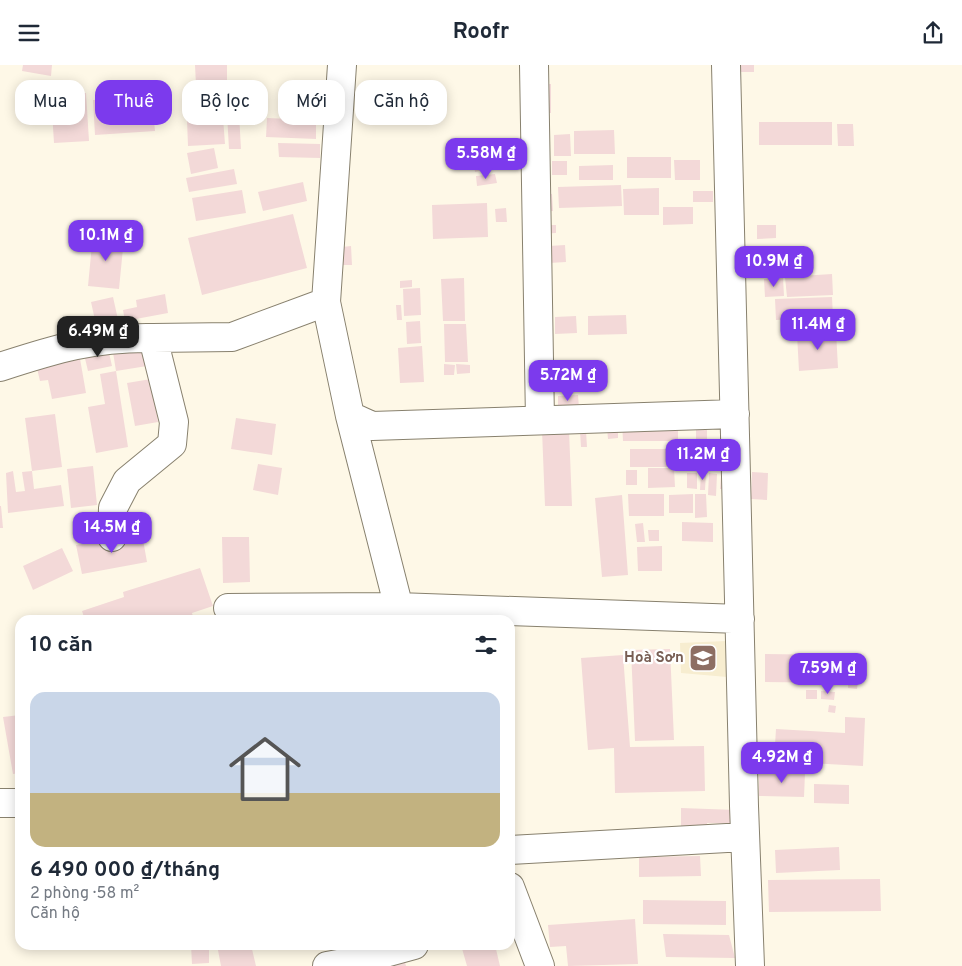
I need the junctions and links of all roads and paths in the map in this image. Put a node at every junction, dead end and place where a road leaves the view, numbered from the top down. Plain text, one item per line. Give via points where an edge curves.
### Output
1 (342, 65) edge
2 (534, 65) edge
3 (726, 65) edge
4 (326, 302) junction
5 (153, 338) junction
6 (0, 367) edge
7 (735, 414) junction
8 (350, 416) junction
9 (540, 420) junction
10 (112, 537) dead end
11 (228, 608) dead end
12 (400, 613) edge
13 (513, 615) edge
14 (515, 615) edge
15 (740, 619) junction
16 (0, 803) edge
17 (15, 803) edge
18 (746, 837) junction
19 (515, 850) edge
20 (515, 916) edge
21 (398, 950) edge
22 (361, 962) edge
23 (327, 966) edge
24 (540, 966) edge
25 (750, 966) edge

1 - 4 street
2 - 9 street
3 - 7 street
4 - 5 street via 232,337
4 - 8 street
5 - 6 street via 94,340
5 - 10 street via 174,421 172,444 126,481 113,507
7 - 9 street
7 - 15 street
8 - 9 street via 372,426
8 - 12 street
11 - 12 street
12 - 13 street
14 - 15 street
15 - 18 street
16 - 17 street
18 - 19 street
18 - 25 street
20 - 24 street
21 - 22 street
22 - 23 street

